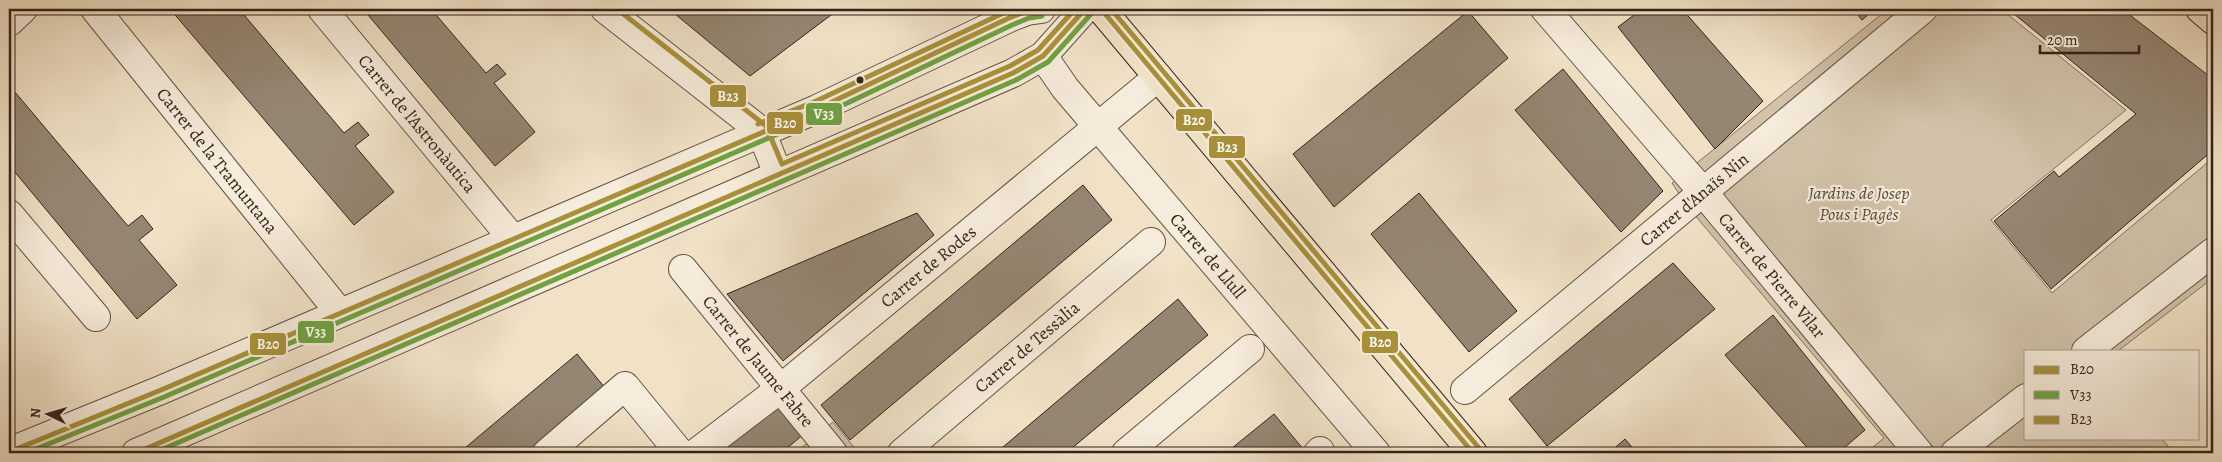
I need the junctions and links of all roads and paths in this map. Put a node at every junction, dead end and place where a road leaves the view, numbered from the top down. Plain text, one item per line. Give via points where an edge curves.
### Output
1 (23, 9) edge
2 (95, 9) edge
3 (322, 9) edge
4 (605, 9) edge
5 (1041, 9) edge
6 (1085, 9) edge
7 (1101, 9) edge
8 (1545, 9) edge
9 (1923, 9) edge
10 (2200, 9) edge
11 (2213, 20) edge
12 (9, 22) edge
13 (1043, 56) junction
14 (1158, 77) junction
15 (1098, 127) junction
16 (761, 131) junction
17 (778, 174) junction
18 (1703, 192) junction
19 (9, 214) edge
20 (512, 238) junction
21 (1151, 242) dead end
22 (2213, 252) edge
23 (683, 269) dead end
24 (340, 313) junction
25 (96, 317) dead end
26 (1250, 349) dead end
27 (2087, 350) edge
28 (780, 389) junction
29 (1465, 390) dead end
30 (2024, 400) edge
31 (9, 452) edge
32 (136, 453) edge
33 (546, 453) edge
34 (680, 453) edge
35 (696, 453) edge
36 (833, 453) edge
37 (902, 453) edge
38 (1126, 453) edge
39 (1376, 453) edge
40 (1473, 453) edge
41 (1919, 453) edge
42 (1955, 453) edge

1 - 12 street
2 - 24 street, Carrer de la Tramuntana
3 - 20 street, Carrer de l'Astronàutica
4 - 16 street
5 - 16 street via 1009,18 816,109
6 - 13 street
7 - 14 main road
8 - 18 street, Carrer de Pierre Vilar
9 - 18 street, Carrer d'Anaïs Nin
10 - 11 main road
13 - 15 street, Carrer de Llull
13 - 17 street via 1013,73
14 - 15 street, Carrer de Rodes
14 - 40 main road
15 - 28 street, Carrer de Rodes
15 - 39 street, Carrer de Llull
16 - 17 street
16 - 20 street
17 - 32 street
18 - 29 street, Carrer d'Anaïs Nin
18 - 41 street, Carrer de Pierre Vilar
19 - 25 street
20 - 24 street
21 - 37 street, Carrer de Tessàlia
22 - 27 street
23 - 28 street, Carrer de Jaume Fabre
24 - 31 street
26 - 38 street
28 - 35 street, Carrer de Rodes
28 - 36 street, Carrer de Jaume Fabre
30 - 42 street
33 - 34 street via 624,386

